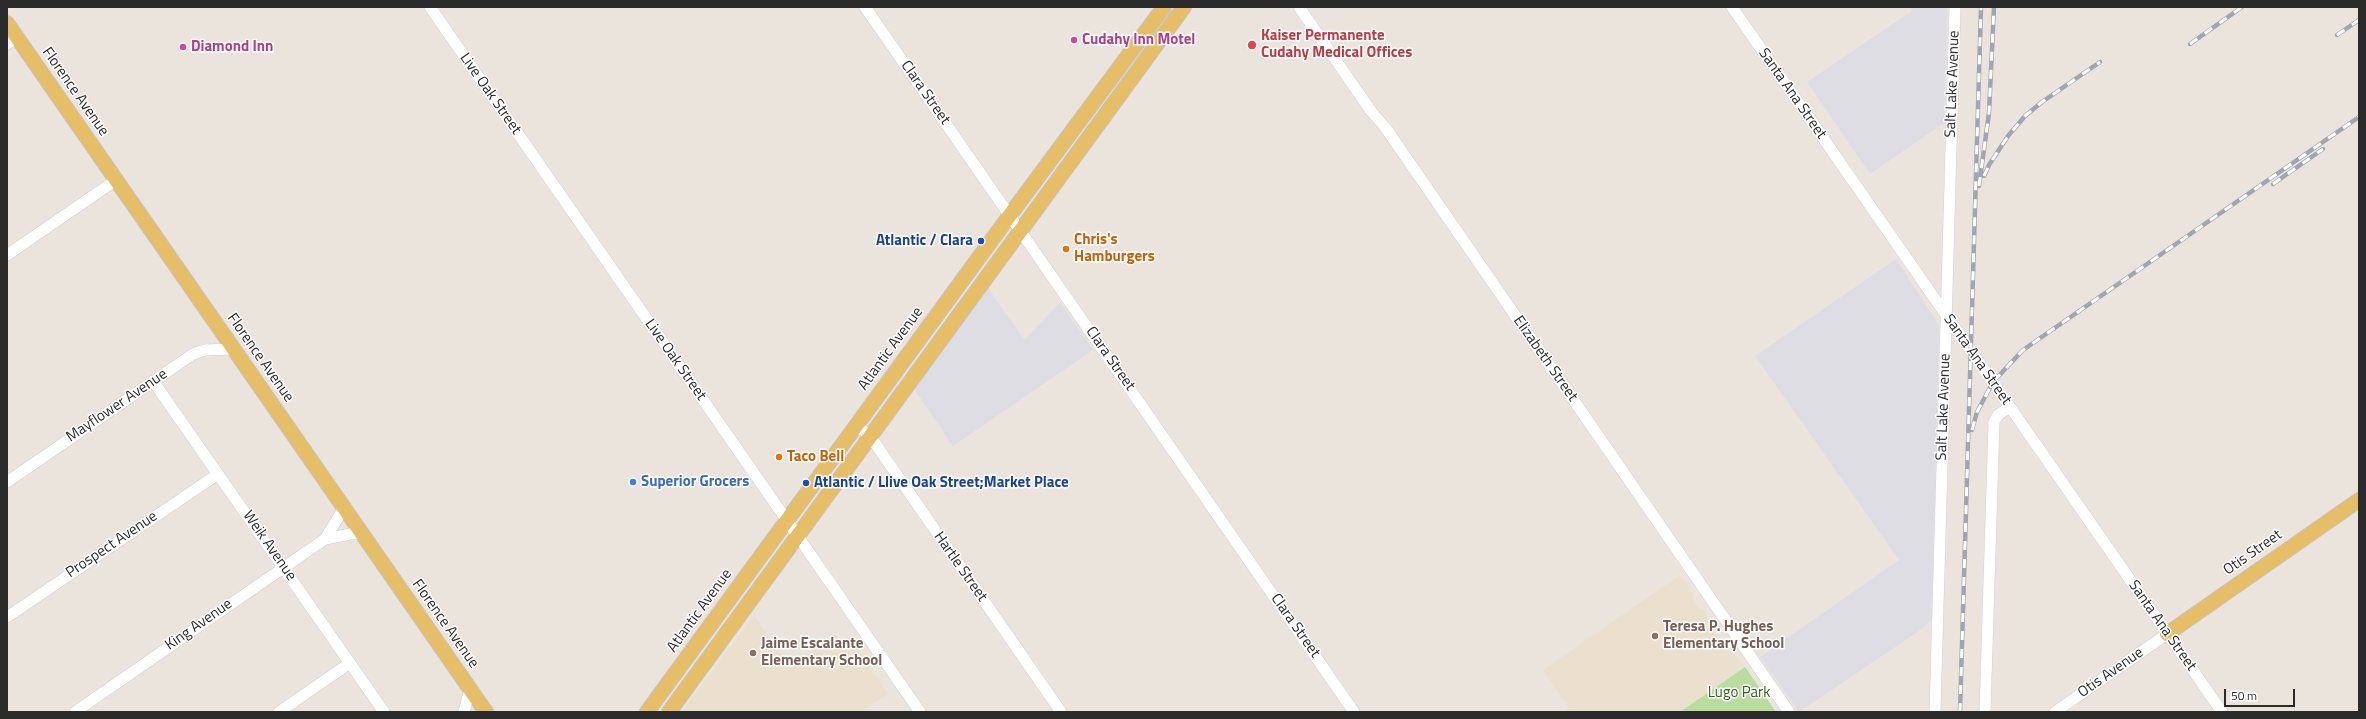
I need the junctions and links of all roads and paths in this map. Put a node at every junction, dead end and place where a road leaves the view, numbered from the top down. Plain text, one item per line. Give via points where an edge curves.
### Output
1 (430, 7) edge
2 (865, 7) edge
3 (1164, 7) edge
4 (1184, 7) edge
5 (1299, 7) edge
6 (1732, 7) edge
7 (1955, 7) edge
8 (7, 23) edge
9 (12, 41) edge
10 (116, 180) junction
11 (1010, 215) junction
12 (1020, 230) junction
13 (7, 255) edge
14 (1948, 318) junction
15 (234, 349) junction
16 (153, 381) junction
17 (2010, 407) junction
18 (856, 425) junction
19 (870, 436) junction
20 (218, 474) junction
21 (7, 482) edge
22 (2359, 500) edge
23 (344, 508) junction
24 (787, 520) junction
25 (361, 532) junction
26 (797, 534) junction
27 (325, 539) junction
28 (283, 567) junction
29 (7, 617) edge
30 (2167, 634) junction
31 (350, 663) junction
32 (470, 689) junction
33 (916, 711) edge
34 (2060, 711) edge
35 (75, 712) edge
36 (279, 712) edge
37 (384, 712) edge
38 (464, 712) edge
39 (486, 712) edge
40 (647, 712) edge
41 (669, 712) edge
42 (1061, 712) edge
43 (1354, 712) edge
44 (1789, 712) edge
45 (1935, 712) edge
46 (1986, 712) edge
47 (2222, 712) edge

1 - 24 street, Live Oak Street
2 - 11 street, Clara Street
3 - 11 main road, Atlantic Avenue
4 - 12 main road
5 - 44 street, Elizabeth Street via 1371,111 1390,134
6 - 14 street, Santa Ana Street
7 - 14 street, Salt Lake Avenue
8 - 9 main road, Florence Avenue
9 - 10 main road, Florence Avenue
10 - 13 street
10 - 15 main road, Florence Avenue
11 - 12 street, Clara Street
11 - 18 main road, Atlantic Avenue
12 - 19 main road
12 - 43 street, Clara Street
14 - 17 street, Santa Ana Street
14 - 45 street, Salt Lake Avenue
15 - 16 street, Mayflower Avenue via 205,350 193,354
15 - 23 main road, Florence Avenue
16 - 20 street, Weik Avenue
16 - 21 street, Mayflower Avenue
17 - 30 street, Santa Ana Street
17 - 46 street via 1998,415 1994,422
18 - 19 street, Hartle Street
18 - 24 main road, Atlantic Avenue
19 - 26 main road
19 - 42 street, Hartle Street
20 - 28 street, Weik Avenue
20 - 29 street, Prospect Avenue
22 - 30 main road, Otis Street
23 - 25 main road, Florence Avenue
23 - 27 street, King Avenue
24 - 26 street, Live Oak Street
24 - 40 main road, Atlantic Avenue
25 - 27 street, King Avenue
25 - 32 main road, Florence Avenue
26 - 33 street, Live Oak Street
26 - 41 main road
27 - 28 street, King Avenue
28 - 31 street, Weik Avenue
28 - 35 street, King Avenue
30 - 34 street, Otis Avenue
30 - 47 street, Santa Ana Street
31 - 36 street
31 - 37 street, Weik Avenue
32 - 38 street
32 - 39 main road, Florence Avenue

